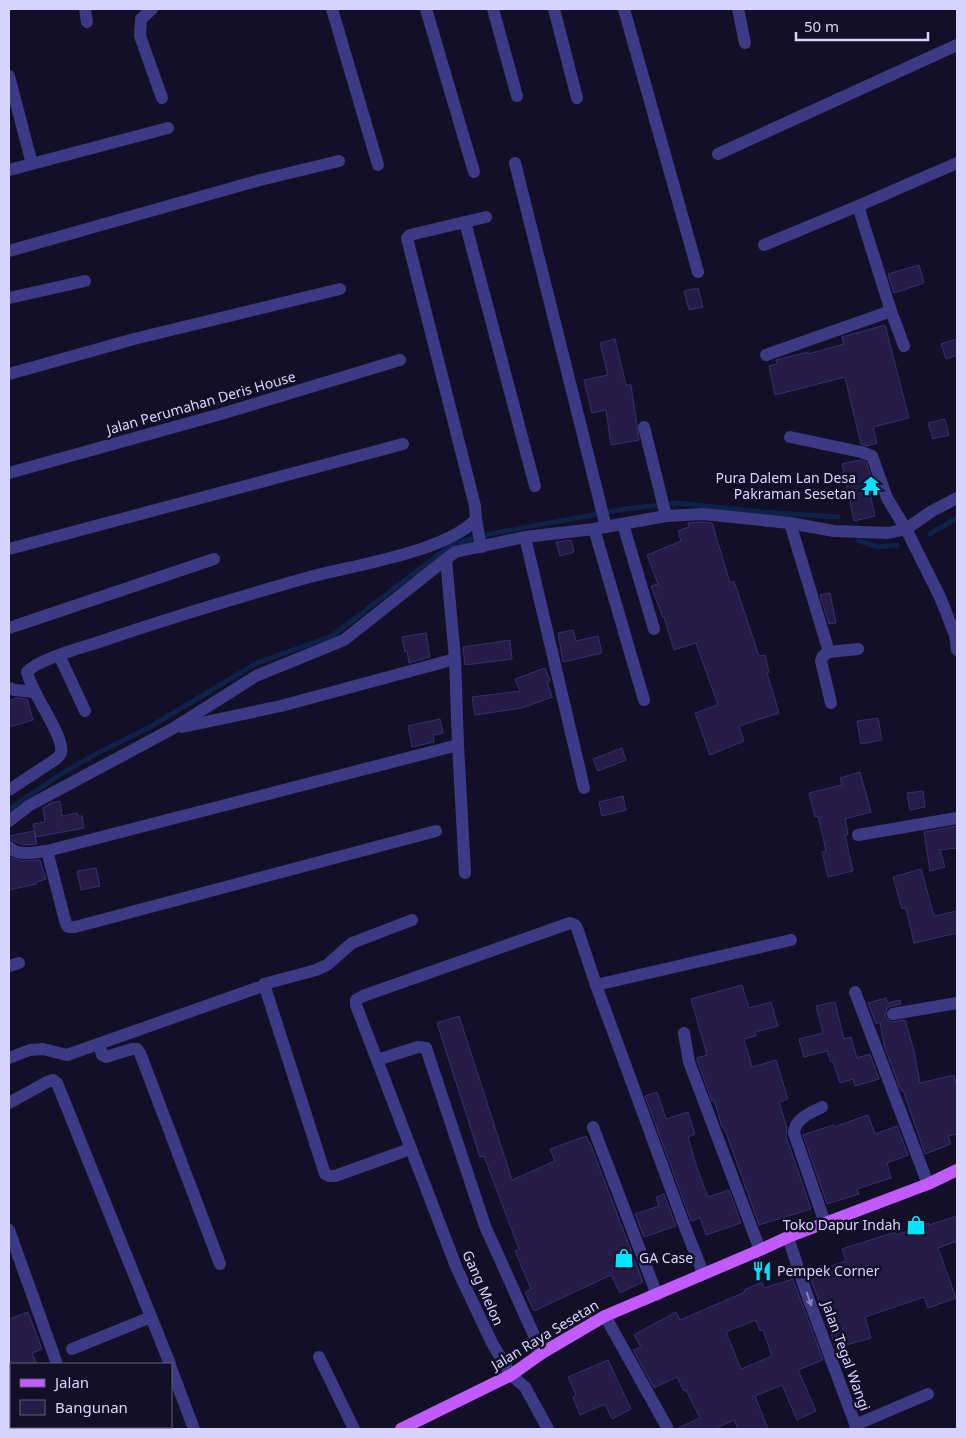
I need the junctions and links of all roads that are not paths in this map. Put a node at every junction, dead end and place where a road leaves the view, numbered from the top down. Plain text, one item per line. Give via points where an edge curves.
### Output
1 (152, 9) edge
2 (332, 9) edge
3 (426, 9) edge
4 (493, 9) edge
5 (554, 9) edge
6 (624, 9) edge
7 (738, 9) edge
8 (745, 43) dead end
9 (957, 46) edge
10 (9, 76) edge
11 (517, 96) dead end
12 (162, 98) dead end
13 (577, 98) dead end
14 (168, 128) dead end
15 (718, 154) dead end
16 (339, 160) dead end
17 (515, 163) dead end
18 (957, 163) edge
19 (32, 164) junction
20 (378, 165) dead end
21 (9, 170) edge
22 (474, 172) dead end
23 (858, 206) junction
24 (486, 217) dead end
25 (465, 222) junction
26 (764, 245) dead end
27 (9, 251) edge
28 (698, 272) dead end
29 (85, 281) dead end
30 (340, 290) dead end
31 (9, 298) edge
32 (891, 311) junction
33 (904, 346) dead end
34 (766, 355) dead end
35 (400, 360) dead end
36 (9, 374) edge
37 (644, 426) dead end
38 (790, 438) dead end
39 (403, 444) dead end
40 (9, 473) edge
41 (535, 486) dead end
42 (957, 498) edge
43 (664, 509) junction
44 (602, 521) junction
45 (477, 522) junction
46 (790, 523) junction
47 (623, 524) junction
48 (906, 529) junction
49 (525, 538) junction
50 (481, 545) junction
51 (9, 549) edge
52 (214, 559) dead end
53 (446, 559) junction
54 (9, 628) edge
55 (654, 630) dead end
56 (858, 649) dead end
57 (957, 650) edge
58 (829, 652) junction
59 (59, 655) junction
60 (455, 659) junction
61 (9, 688) edge
62 (34, 692) junction
63 (644, 700) dead end
64 (831, 703) dead end
65 (85, 711) dead end
66 (172, 729) junction
67 (458, 745) junction
68 (584, 788) dead end
69 (9, 790) edge
70 (957, 818) edge
71 (9, 821) edge
72 (436, 831) dead end
73 (858, 835) dead end
74 (9, 847) edge
75 (47, 851) junction
76 (465, 873) dead end
77 (412, 920) dead end
78 (791, 940) dead end
79 (596, 985) junction
80 (257, 988) dead end
81 (856, 992) dead end
82 (957, 1003) edge
83 (893, 1014) dead end
84 (684, 1033) dead end
85 (98, 1044) junction
86 (9, 1058) edge
87 (377, 1060) junction
88 (9, 1103) edge
89 (822, 1107) dead end
90 (593, 1127) dead end
91 (410, 1149) junction
92 (957, 1170) edge
93 (928, 1184) junction
94 (824, 1223) junction
95 (9, 1230) edge
96 (788, 1237) junction
97 (760, 1250) junction
98 (220, 1264) dead end
99 (704, 1273) junction
100 (657, 1295) junction
101 (606, 1316) junction
102 (150, 1317) junction
103 (72, 1349) dead end
104 (542, 1353) junction
105 (319, 1357) dead end
106 (57, 1363) edge
107 (170, 1363) edge
108 (172, 1371) edge
109 (511, 1375) junction
110 (928, 1394) dead end
111 (414, 1426) edge
112 (856, 1427) edge
113 (194, 1429) edge
114 (354, 1429) edge
115 (401, 1429) edge
116 (548, 1429) edge
117 (668, 1429) edge

1 - 12 street via 141,19 140,36
2 - 20 street
3 - 22 street
4 - 11 street
5 - 13 street
6 - 28 street
7 - 8 street
9 - 15 street
10 - 19 street
14 - 19 street
16 - 27 street
17 - 44 street
18 - 23 street
19 - 21 street
23 - 26 street
23 - 32 street
24 - 25 street
25 - 41 street
25 - 45 street via 410,235 407,243 476,506
29 - 31 street
30 - 36 street via 134,339
32 - 33 street
32 - 34 street
35 - 40 street, Jalan Perumahan Deris House
37 - 43 street
38 - 48 street via 872,456 887,498
39 - 51 street
42 - 48 street
43 - 46 street
43 - 47 street
44 - 47 street
44 - 49 street
44 - 63 street
45 - 50 street
45 - 59 street via 424,548 178,615
46 - 48 street via 834,531 888,533
46 - 58 street
47 - 55 street
48 - 57 street via 940,597 955,635
49 - 50 street
49 - 68 street
50 - 53 street via 455,552
52 - 54 street
53 - 60 street
53 - 66 street via 344,640 256,676
56 - 58 street
58 - 64 street via 822,661
59 - 62 street via 27,672
59 - 65 street
60 - 66 street via 281,706
60 - 67 street
61 - 62 street
62 - 69 street via 58,738 60,754
66 - 71 street via 30,805
67 - 75 street
67 - 76 street
70 - 73 street
72 - 75 street via 75,927 66,924
74 - 75 street via 22,854
77 - 91 street via 352,943 327,966 264,984 325,1174 335,1176
78 - 79 street
79 - 87 street, Gang Melon via 577,928 566,924 358,998 356,1004
79 - 99 street
80 - 85 street
81 - 93 street
82 - 83 street
84 - 97 street via 689,1062
85 - 86 street via 67,1056 44,1049 30,1050
85 - 98 street via 106,1058 132,1049 140,1053
87 - 91 street, Gang Melon
87 - 104 street via 418,1047 426,1048 485,1226
88 - 102 street via 47,1082 53,1080 57,1083
89 - 94 street via 800,1119 794,1133
90 - 100 street
91 - 109 street, Gang Melon via 457,1268 492,1343
92 - 93 main road, Jalan Raya Sesetan
93 - 94 main road, Jalan Raya Sesetan
94 - 96 main road, Jalan Raya Sesetan
95 - 106 street via 37,1320
96 - 97 main road, Jalan Raya Sesetan
96 -> 112 street, Jalan Tegal Wangi
97 - 99 main road, Jalan Raya Sesetan
99 - 100 main road, Jalan Raya Sesetan
100 - 101 main road, Jalan Raya Sesetan
101 - 104 main road, Jalan Raya Sesetan
101 - 117 street
102 - 103 street
102 - 107 street
104 - 109 main road, Jalan Raya Sesetan
105 - 114 street
108 - 113 street
109 - 111 main road, Jalan Raya Sesetan
109 - 116 street, Gang Melon via 525,1387
110 - 112 street
111 - 115 main road, Jalan Raya Sesetan

